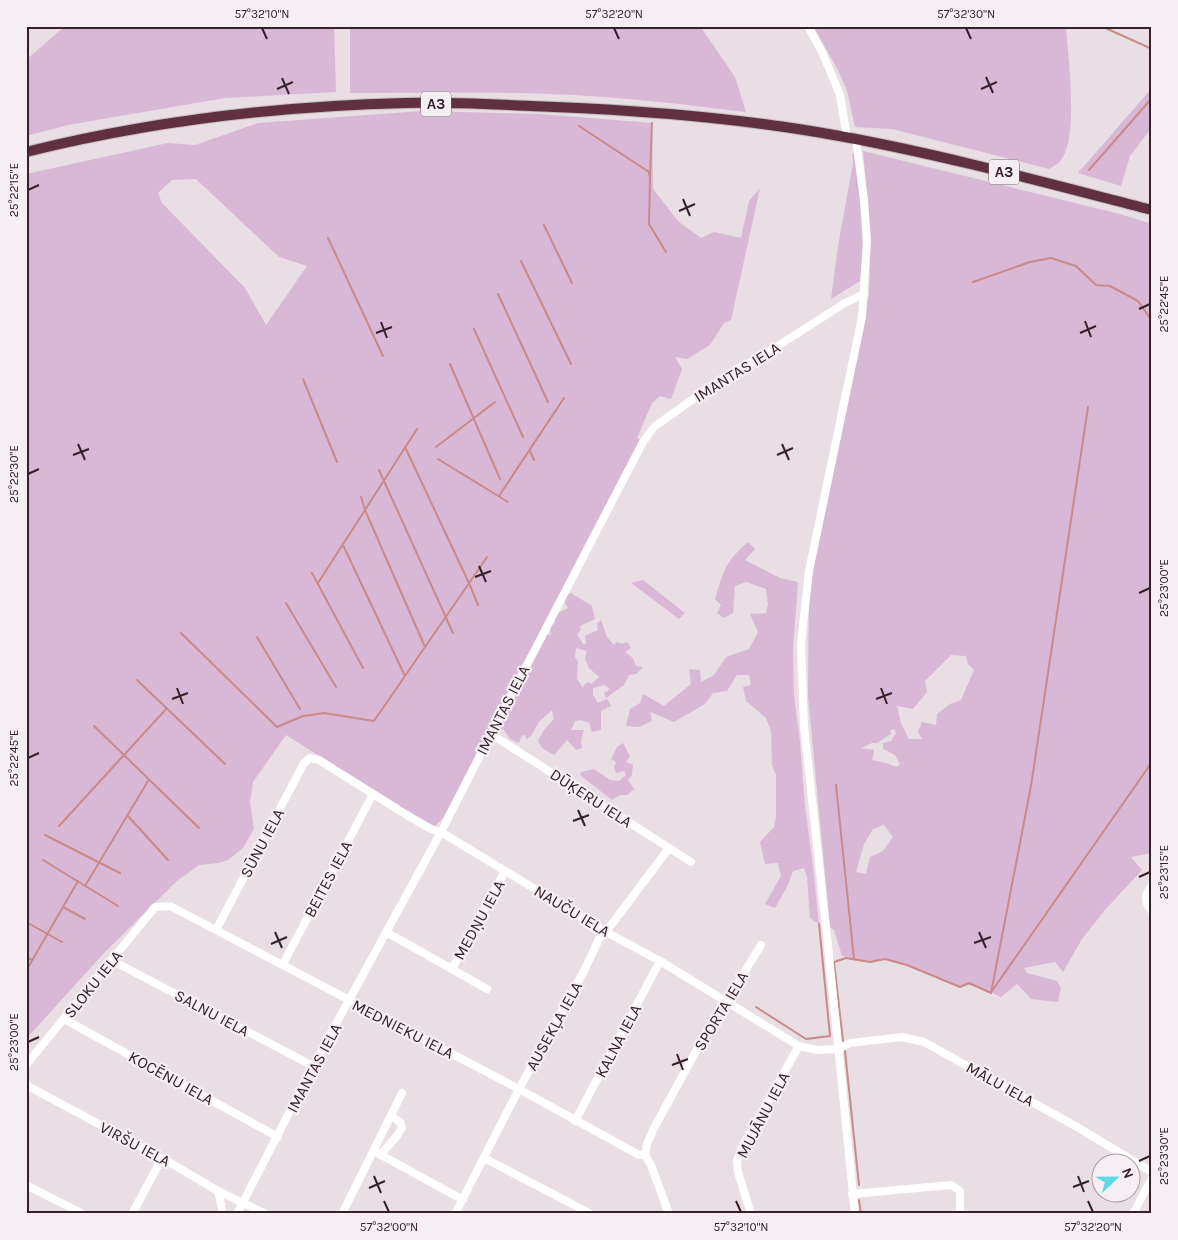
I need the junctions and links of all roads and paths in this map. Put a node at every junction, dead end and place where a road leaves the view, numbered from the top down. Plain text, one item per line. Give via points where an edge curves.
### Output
1 (808, 26) edge
2 (852, 138) junction
3 (26, 152) edge
4 (1152, 210) edge
5 (864, 294) junction
6 (491, 734) junction
7 (310, 758) joint
8 (374, 794) junction
9 (442, 832) junction
10 (669, 848) junction
11 (691, 862) dead end
12 (505, 871) junction
13 (1152, 885) edge
14 (161, 906) joint
15 (1151, 910) edge
16 (216, 930) junction
17 (606, 932) junction
18 (388, 933) junction
19 (761, 945) dead end
20 (111, 960) junction
21 (660, 961) junction
22 (283, 964) junction
23 (452, 969) junction
24 (487, 989) dead end
25 (724, 1000) junction
26 (350, 1002) junction
27 (64, 1019) junction
28 (799, 1046) junction
29 (838, 1048) junction
30 (26, 1064) edge
31 (313, 1066) junction
32 (26, 1086) edge
33 (519, 1089) junction
34 (402, 1093) dead end
35 (390, 1116) junction
36 (575, 1120) junction
37 (278, 1137) junction
38 (377, 1153) junction
39 (645, 1155) junction
40 (162, 1158) junction
41 (484, 1158) junction
42 (1152, 1172) edge
43 (1152, 1178) edge
44 (26, 1185) edge
45 (218, 1191) junction
46 (852, 1194) junction
47 (462, 1200) junction
48 (244, 1202) junction
49 (83, 1214) edge
50 (132, 1214) edge
51 (223, 1214) edge
52 (237, 1214) edge
53 (266, 1214) edge
54 (342, 1214) edge
55 (455, 1214) edge
56 (591, 1214) edge
57 (669, 1214) edge
58 (751, 1214) edge
59 (855, 1214) edge
60 (960, 1214) edge
61 (1133, 1214) edge

1 - 2 street via 840,95
2 - 3 highway, A3 via 675,114 497,104 408,103 205,118
2 - 4 highway, A3 via 977,165
2 - 5 street via 864,200 867,241
5 - 6 street, IMANTAS IELA via 724,377 654,427 642,442
5 - 29 street via 862,317 809,571 801,644 804,726
6 - 9 street, IMANTAS IELA
6 - 10 street, DŪĶERU IELA
7 - 8 street, NAUČU IELA via 320,760
7 - 16 street, SŪNU IELA via 304,763
8 - 9 street, NAUČU IELA via 431,829
8 - 22 street, BEITES IELA
9 - 12 street, NAUČU IELA
9 - 18 street, IMANTAS IELA
10 - 11 street, DŪĶERU IELA
10 - 17 street, AUSEKĻA IELA
12 - 17 street, NAUČU IELA
12 - 23 street, MEDŅU IELA
13 - 15 street via 1145,899
14 - 16 street, MEDNIEKU IELA via 170,906
14 - 20 street, SLOKU IELA via 155,907
16 - 22 street, MEDNIEKU IELA
17 - 21 street, NAUČU IELA
17 - 33 street, AUSEKĻA IELA via 599,939
18 - 23 street
18 - 26 street, IMANTAS IELA
19 - 25 street, SPORTA IELA via 732,993
20 - 27 street, SLOKU IELA
20 - 31 street, SALNU IELA
21 - 25 street, NAUČU IELA
21 - 36 street, KALNA IELA
22 - 26 street, MEDNIEKU IELA
23 - 24 street
25 - 28 street, NAUČU IELA
25 - 39 street, SPORTA IELA via 654,1128
26 - 31 street, IMANTAS IELA
26 - 33 street, MEDNIEKU IELA
27 - 30 street, SLOKU IELA
27 - 37 street, KOCĒNU IELA
28 - 29 street, NAUČU IELA via 817,1050
28 - 58 street, MUJĀNU IELA via 737,1161
29 - 42 street, MĀLU IELA via 850,1043 902,1037 924,1042
29 - 46 street
31 - 37 street, IMANTAS IELA
32 - 40 street, VIRŠU IELA
33 - 36 street, MEDNIEKU IELA
33 - 41 street, AUSEKĻA IELA
34 - 35 street
35 - 38 street
35 - 38 street via 400,1122 402,1128
36 - 39 street, MEDNIEKU IELA via 639,1155
37 - 48 street, IMANTAS IELA
38 - 47 street
38 - 54 street
39 - 57 street
40 - 45 street, VIRŠU IELA
40 - 50 street
41 - 47 street, AUSEKĻA IELA
41 - 56 street
43 - 61 street
44 - 49 street
45 - 48 street, VIRŠU IELA
45 - 51 street
46 - 59 street
46 - 60 street via 951,1185 960,1191
47 - 55 street, AUSEKĻA IELA
48 - 52 street, IMANTAS IELA
48 - 53 street, VIRŠU IELA

